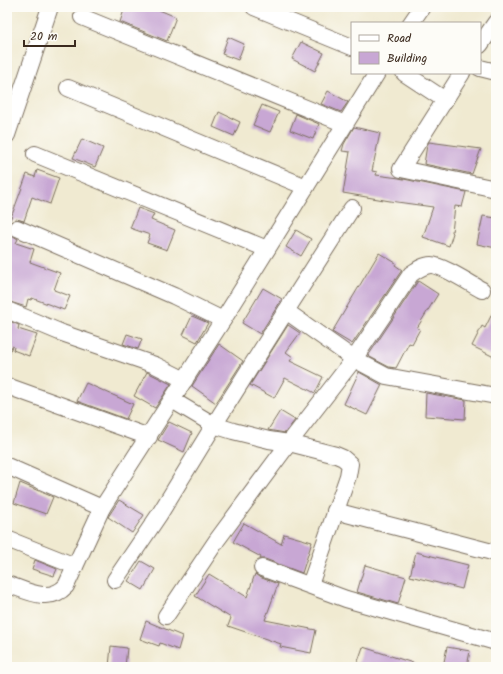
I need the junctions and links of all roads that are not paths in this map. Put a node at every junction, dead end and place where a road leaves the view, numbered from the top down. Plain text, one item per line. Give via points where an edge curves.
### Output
1 (50, 7) edge
2 (254, 7) edge
3 (422, 7) edge
4 (82, 16) dead end
5 (412, 22) edge
6 (496, 22) edge
7 (481, 44) edge
8 (351, 47) edge
9 (481, 68) edge
10 (496, 72) edge
11 (376, 74) edge
12 (406, 74) edge
13 (461, 74) edge
14 (68, 88) dead end
15 (445, 100) junction
16 (345, 124) junction
17 (7, 135) edge
18 (35, 154) dead end
19 (306, 187) junction
20 (496, 189) edge
21 (352, 208) dead end
22 (18, 228) dead end
23 (267, 249) junction
24 (482, 290) dead end
25 (7, 310) edge
26 (286, 311) junction
27 (223, 320) junction
28 (354, 359) junction
29 (185, 380) junction
30 (7, 386) edge
31 (496, 396) edge
32 (172, 400) junction
33 (214, 424) junction
34 (149, 437) junction
35 (289, 443) junction
36 (7, 466) edge
37 (102, 508) junction
38 (335, 511) junction
39 (7, 539) edge
40 (496, 553) edge
41 (75, 566) junction
42 (262, 568) dead end
43 (115, 580) dead end
44 (7, 584) edge
45 (310, 586) junction
46 (166, 616) dead end
47 (496, 642) edge

1 - 17 street
2 - 8 street
3 - 5 street
4 - 16 street
6 - 7 street
9 - 10 street
11 - 16 street
12 - 15 street
13 - 15 street
14 - 19 street
15 - 20 street via 401,169
16 - 19 street
18 - 23 street
19 - 23 street
21 - 26 street
22 - 27 street
23 - 27 street
24 - 28 street via 442,268 431,265 422,268 411,274
25 - 29 street via 62,333 155,365
26 - 28 street
26 - 33 street
27 - 29 street
28 - 31 street via 386,376
28 - 35 street
29 - 32 street
30 - 34 street
32 - 33 street
32 - 34 street
33 - 35 street via 233,431
33 - 43 street via 159,515
34 - 37 street
35 - 38 street via 336,455 350,464
35 - 46 street via 214,545
36 - 37 street
37 - 41 street
38 - 40 street
38 - 45 street
39 - 41 street
41 - 44 street via 66,586 53,595 37,594
42 - 45 street
45 - 47 street via 346,599

